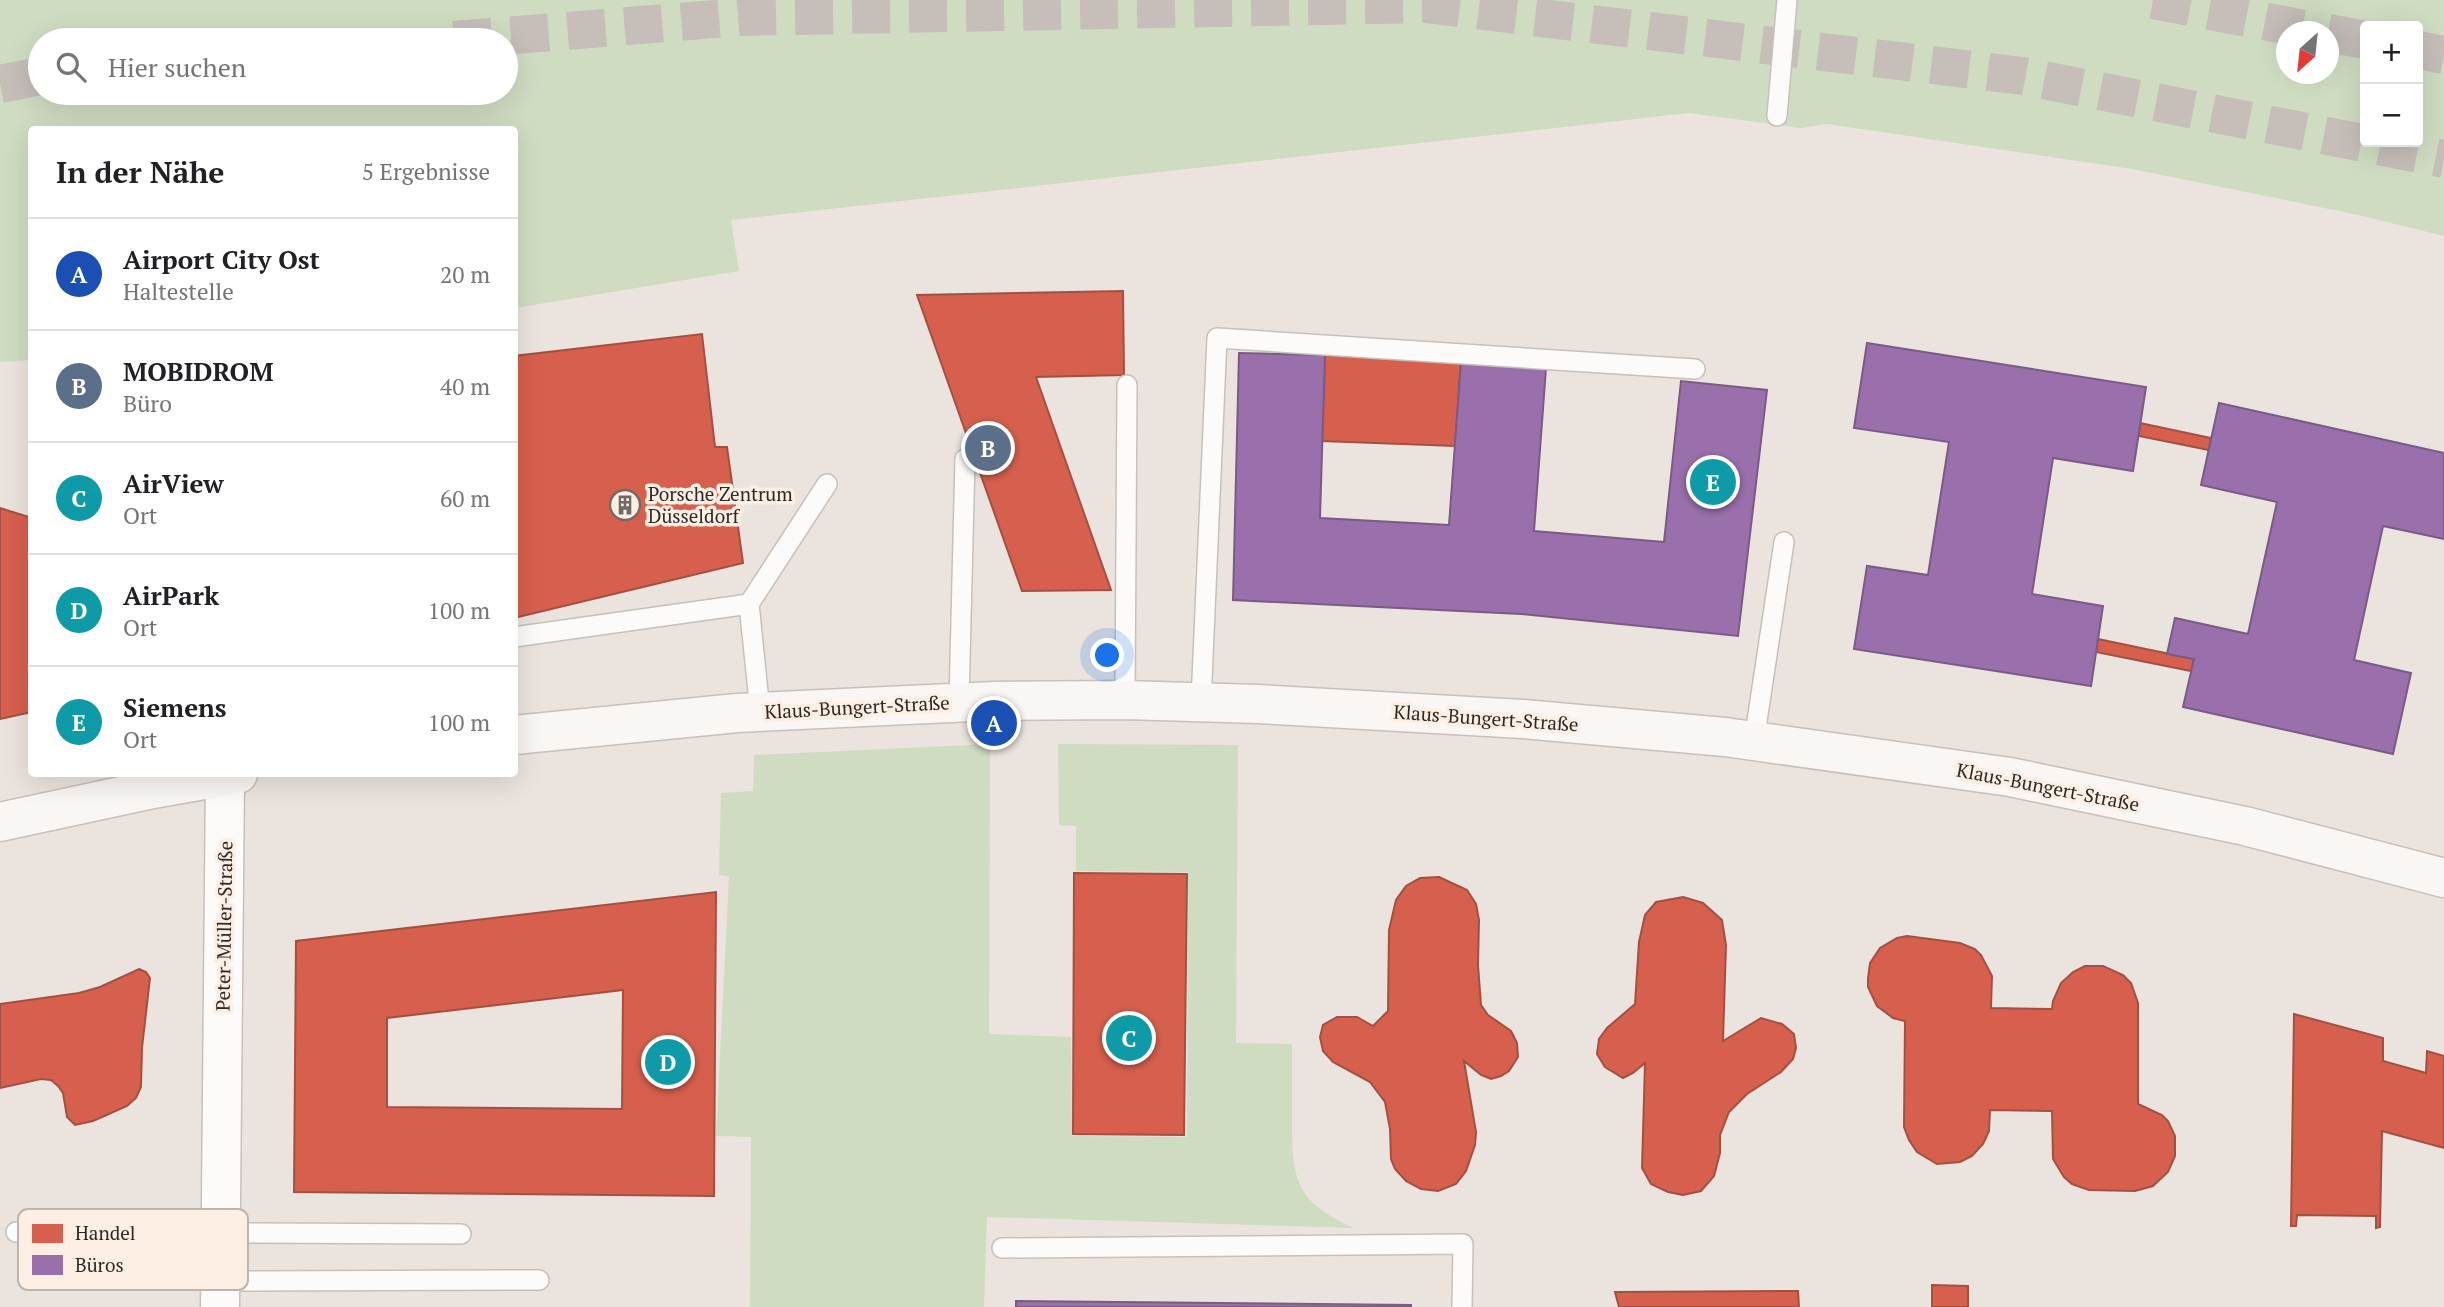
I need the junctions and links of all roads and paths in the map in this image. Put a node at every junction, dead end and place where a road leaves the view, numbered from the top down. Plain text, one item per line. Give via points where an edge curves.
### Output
1 (1787, 0) edge
2 (1777, 116) dead end
3 (1695, 369) dead end
4 (1127, 385) dead end
5 (965, 459) dead end
6 (827, 484) dead end
7 (1784, 542) dead end
8 (749, 604) junction
9 (518, 637) edge
10 (1125, 700) junction
11 (959, 701) junction
12 (1201, 702) junction
13 (760, 711) junction
14 (518, 735) edge
15 (1754, 741) junction
16 (196, 777) edge
17 (229, 777) edge
18 (152, 781) edge
19 (0, 821) edge
20 (2444, 878) edge
21 (221, 1209) edge
22 (248, 1233) edge
23 (461, 1234) dead end
24 (1002, 1248) dead end
25 (539, 1280) dead end
26 (220, 1294) edge
27 (1462, 1307) edge

1 - 2 lane
3 - 12 lane via 1217,338
4 - 10 lane
5 - 11 lane
6 - 8 lane
7 - 15 lane
8 - 9 lane
8 - 13 lane
10 - 11 street, Klaus-Bungert-Straße
10 - 12 street, Klaus-Bungert-Straße
11 - 13 street, Klaus-Bungert-Straße
12 - 15 street, Klaus-Bungert-Straße via 1523,719
13 - 14 street, Klaus-Bungert-Straße
15 - 20 street, Klaus-Bungert-Straße via 2022,780 2245,826
16 - 18 street, Peter-Müller-Straße
17 - 21 street, Peter-Müller-Straße
18 - 19 street, Peter-Müller-Straße
22 - 23 lane
24 - 27 lane via 1463,1244
25 - 26 lane

